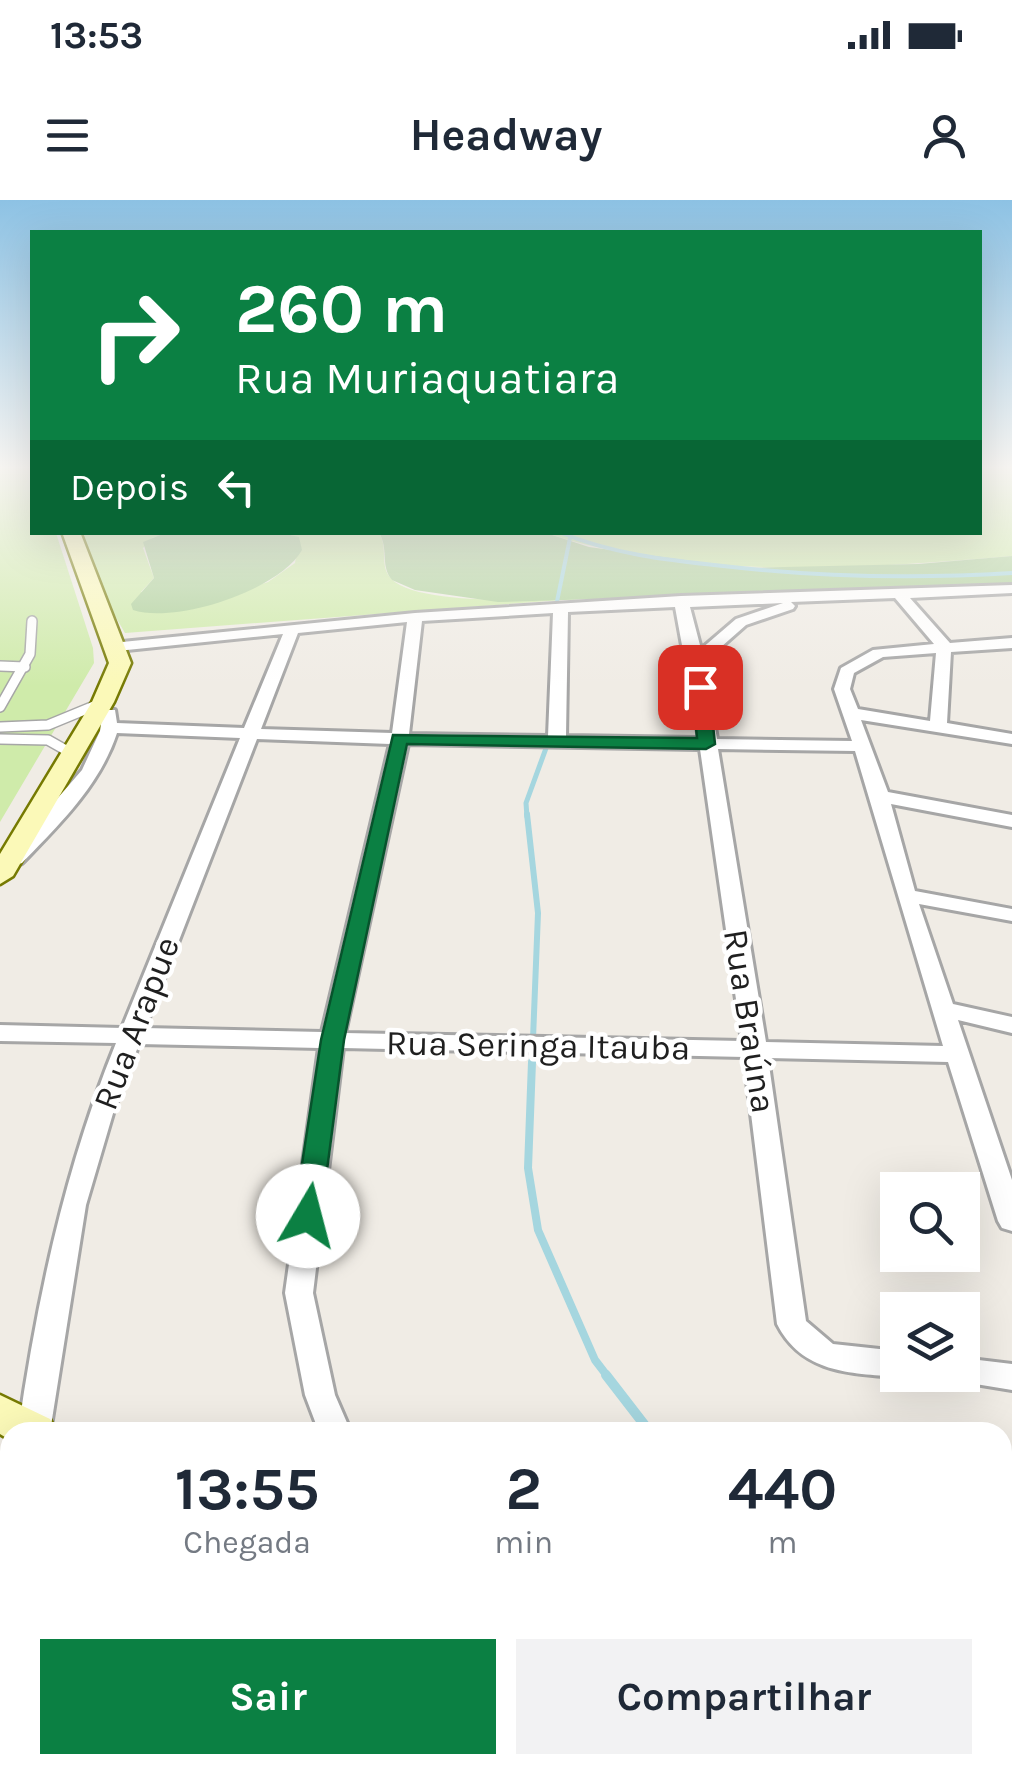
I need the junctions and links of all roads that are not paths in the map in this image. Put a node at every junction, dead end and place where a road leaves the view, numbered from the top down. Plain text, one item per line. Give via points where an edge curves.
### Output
1 (74, 539) edge
2 (1012, 590) edge
3 (898, 592) junction
4 (822, 596) junction
5 (681, 600) junction
6 (555, 609) junction
7 (415, 617) junction
8 (32, 621) dead end
9 (292, 630) junction
10 (1012, 642) edge
11 (117, 646) junction
12 (944, 646) junction
13 (698, 659) junction
14 (0, 666) edge
15 (25, 667) junction
16 (103, 702) junction
17 (0, 706) edge
18 (851, 714) junction
19 (72, 718) junction
20 (938, 726) junction
21 (0, 727) edge
22 (112, 728) junction
23 (252, 733) junction
24 (400, 738) junction
25 (0, 739) edge
26 (1012, 739) edge
27 (549, 740) junction
28 (706, 744) junction
29 (860, 746) junction
30 (64, 748) junction
31 (880, 796) junction
32 (1012, 821) edge
33 (2, 873) edge
34 (906, 895) junction
35 (1012, 916) edge
36 (942, 1009) junction
37 (1012, 1025) edge
38 (0, 1032) edge
39 (129, 1036) junction
40 (332, 1040) junction
41 (756, 1052) junction
42 (957, 1054) junction
43 (1002, 1164) edge
44 (1012, 1221) edge
45 (880, 1362) edge
46 (980, 1373) edge
47 (1012, 1377) edge
48 (36, 1422) edge
49 (330, 1422) edge

1 - 11 main road
2 - 3 street
3 - 4 street
3 - 12 street
4 - 5 street
4 - 13 street via 753,616
5 - 6 street
5 - 13 street, Rua Braúna
6 - 7 street
6 - 27 street
7 - 9 street
7 - 24 street
8 - 15 lane
9 - 11 street
9 - 23 street, Rua Arapue
10 - 12 street
11 - 16 main road via 120,663
12 - 18 street via 879,653 858,662 842,689
12 - 20 street
13 - 28 street, Rua Braúna
14 - 15 lane
15 - 17 lane
16 - 19 lane
16 - 22 street
16 - 30 main road
18 - 20 street
18 - 29 street
19 - 21 lane
19 - 30 lane
20 - 26 street
22 - 23 street
22 - 33 street via 58,814
23 - 24 street
23 - 39 street, Rua Arapue
24 - 27 street
24 - 40 street
25 - 30 lane
27 - 28 street
28 - 29 street
28 - 41 street, Rua Braúna
29 - 31 street
30 - 33 main road
31 - 32 street
31 - 34 street
34 - 35 street
34 - 36 street
36 - 37 street
36 - 42 street
38 - 39 street, Rua Seringa Itauba
39 - 40 street, Rua Seringa Itauba
39 - 48 street, Rua Arapue via 73,1204
40 - 41 street, Rua Seringa Itauba
40 - 49 street via 299,1293
41 - 42 street, Rua Seringa Itauba
41 - 45 street, Rua Braúna via 792,1324 802,1344 826,1356
42 - 43 street
43 - 44 street
46 - 47 street

